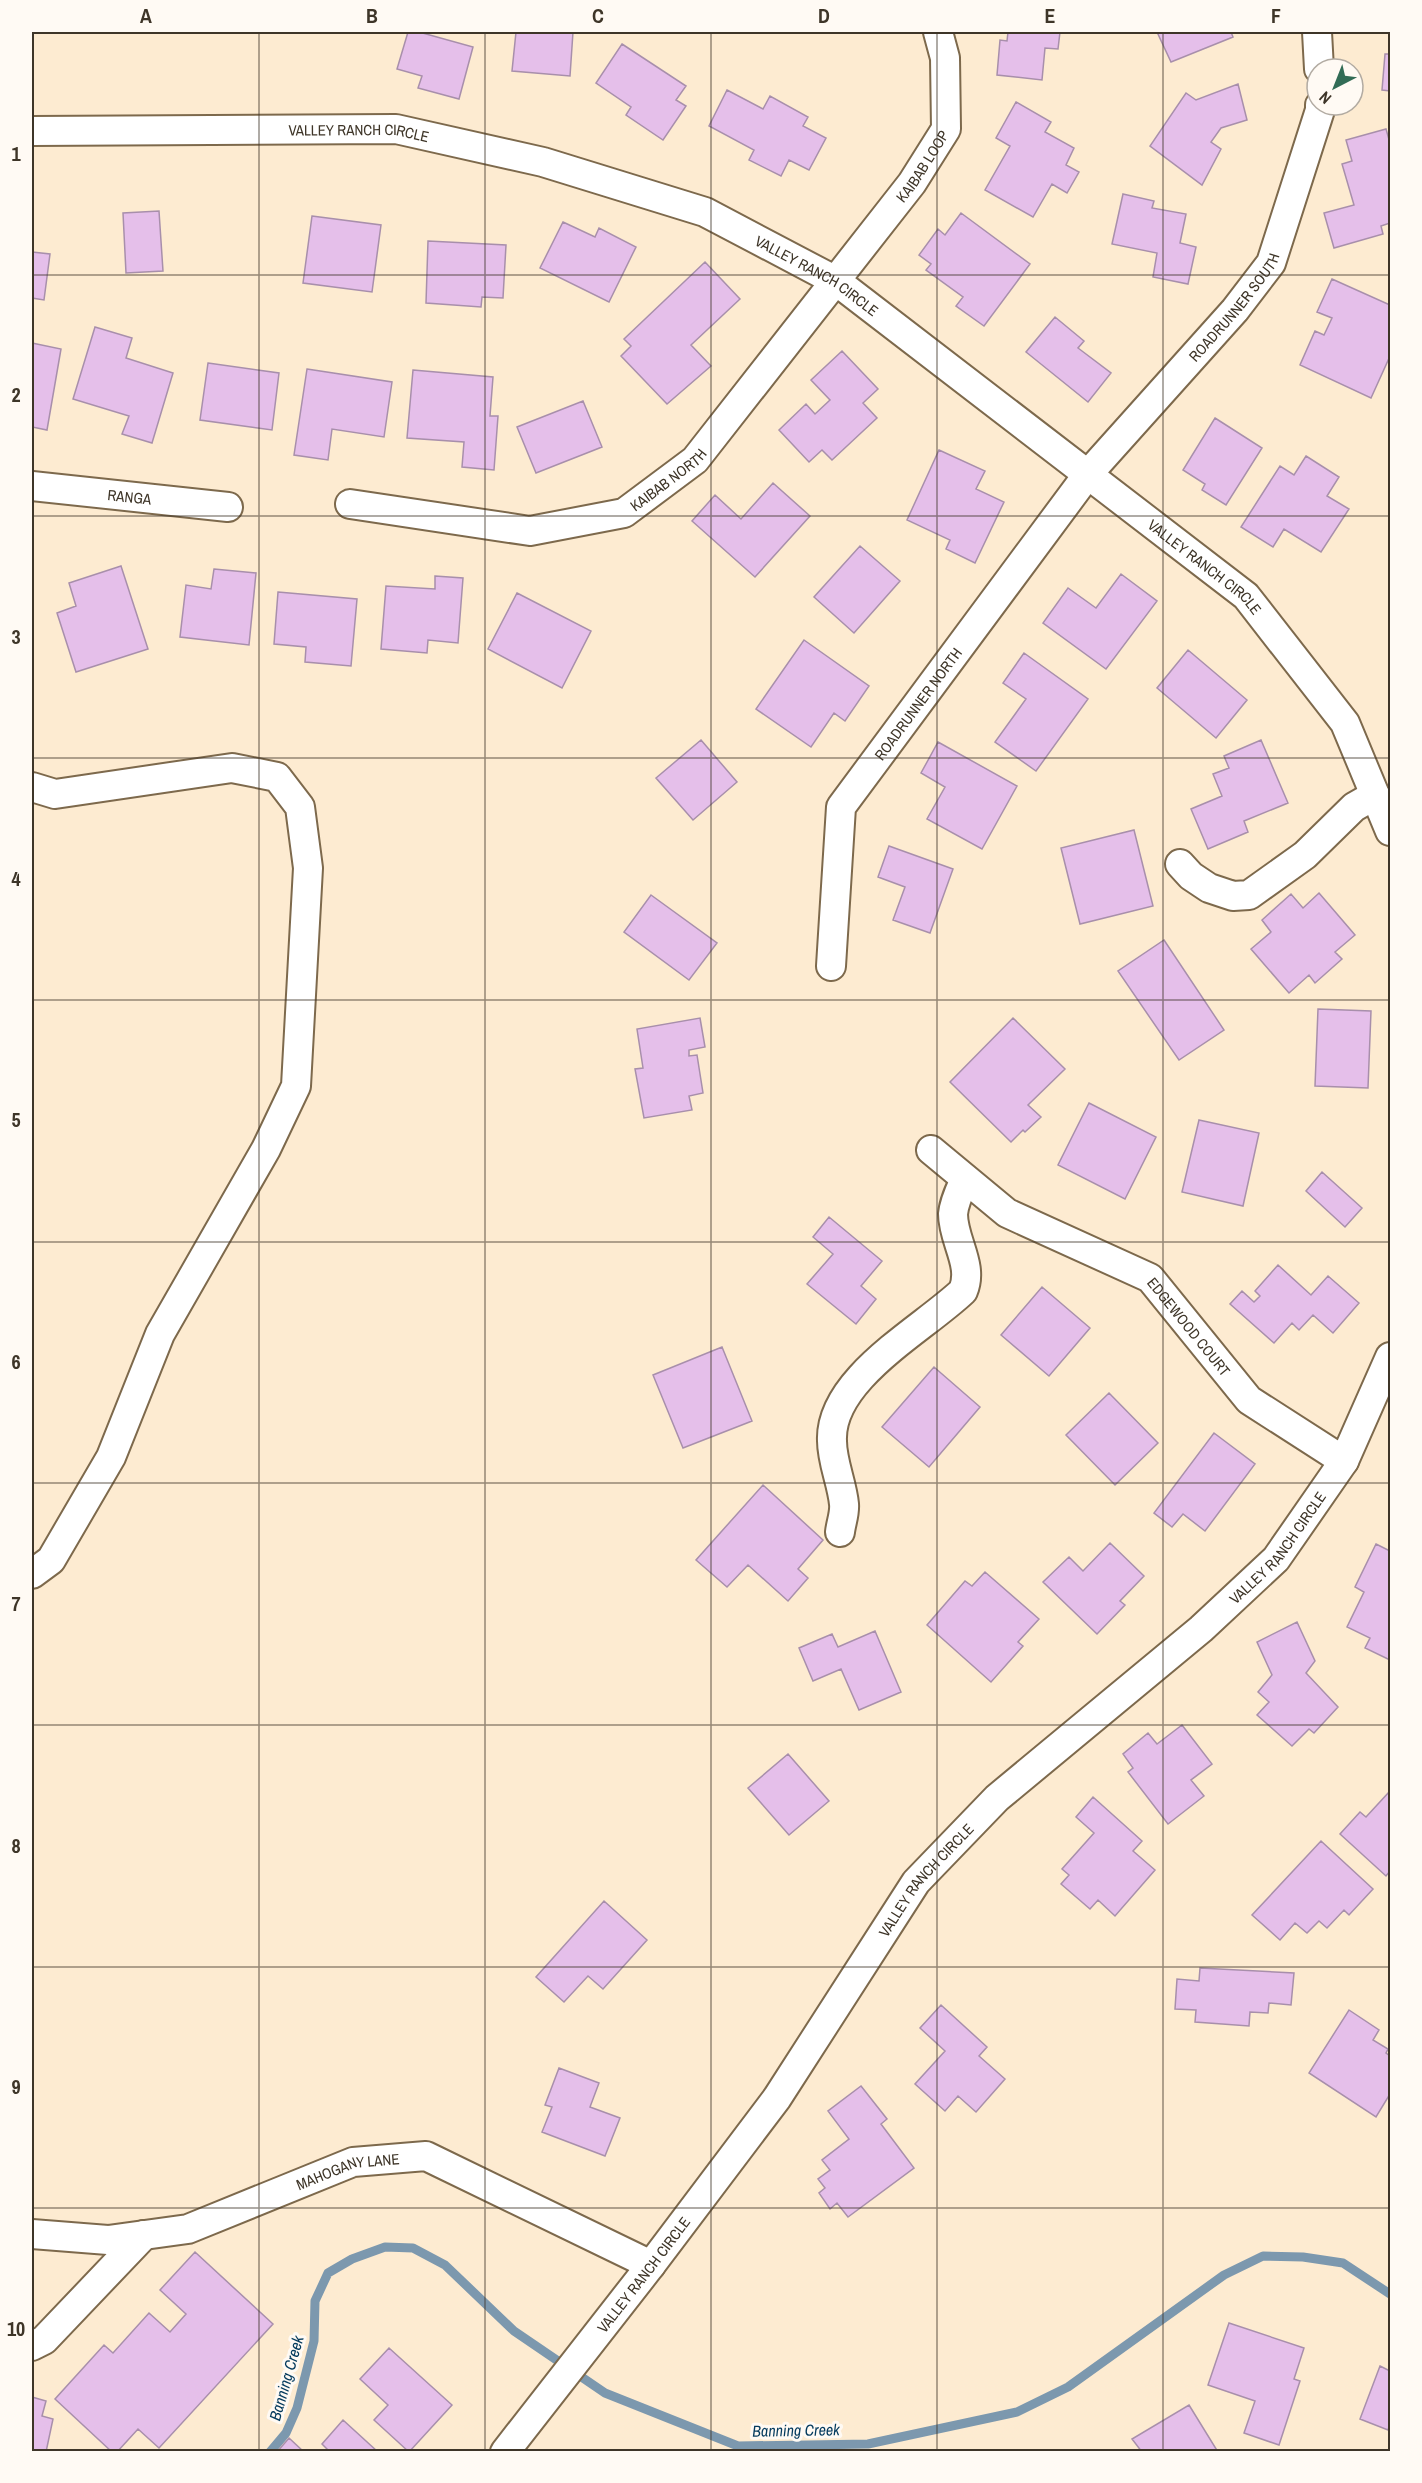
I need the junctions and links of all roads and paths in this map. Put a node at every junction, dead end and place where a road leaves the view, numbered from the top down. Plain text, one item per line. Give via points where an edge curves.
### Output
1 (938, 32) edge
2 (1317, 32) edge
3 (1318, 57) edge
4 (1316, 117) edge
5 (32, 131) edge
6 (836, 281) junction
7 (1088, 474) junction
8 (32, 486) edge
9 (350, 504) dead end
10 (228, 507) dead end
11 (32, 787) edge
12 (1375, 795) junction
13 (1390, 831) edge
14 (1180, 864) dead end
15 (831, 966) dead end
16 (931, 1150) dead end
17 (965, 1179) junction
18 (1390, 1357) edge
19 (1344, 1461) junction
20 (840, 1532) dead end
21 (32, 1574) edge
22 (32, 2234) edge
23 (144, 2235) junction
24 (651, 2265) junction
25 (32, 2346) edge
26 (505, 2451) edge

1 - 6 street, KAIBAB LOOP via 945,58 946,129 912,183
2 - 3 street
4 - 7 street, ROADRUNNER SOUTH via 1271,263 1235,310
5 - 6 street, VALLEY RANCH CIRCLE via 396,129 543,162 705,212
6 - 7 street, VALLEY RANCH CIRCLE
6 - 9 street, KAIBAB NORTH via 695,460 624,513 530,531
7 - 12 street, VALLEY RANCH CIRCLE via 1246,596 1345,723
7 - 15 street, ROADRUNNER NORTH via 841,807
8 - 10 street, RANGA
11 - 21 street via 55,794 232,768 277,777 300,807 308,868 296,1086 266,1149 160,1334 111,1457 51,1560
12 - 13 street, VALLEY RANCH CIRCLE
12 - 14 street via 1354,807 1305,855 1249,895 1233,896 1209,888
16 - 17 street, EDGEWOOD COURT
17 - 19 street, EDGEWOOD COURT via 1007,1214 1150,1278 1249,1400
17 - 20 street via 953,1215 968,1280 963,1291 861,1375 833,1422 831,1442 844,1507
18 - 19 street, VALLEY RANCH CIRCLE
19 - 24 street, VALLEY RANCH CIRCLE via 1276,1559 1201,1629 997,1798 916,1882 777,2098
22 - 23 street, MAHOGANY LANE via 108,2240
23 - 24 street, MAHOGANY LANE via 188,2229 353,2162 426,2156
23 - 25 street via 44,2340
24 - 26 street, VALLEY RANCH CIRCLE

